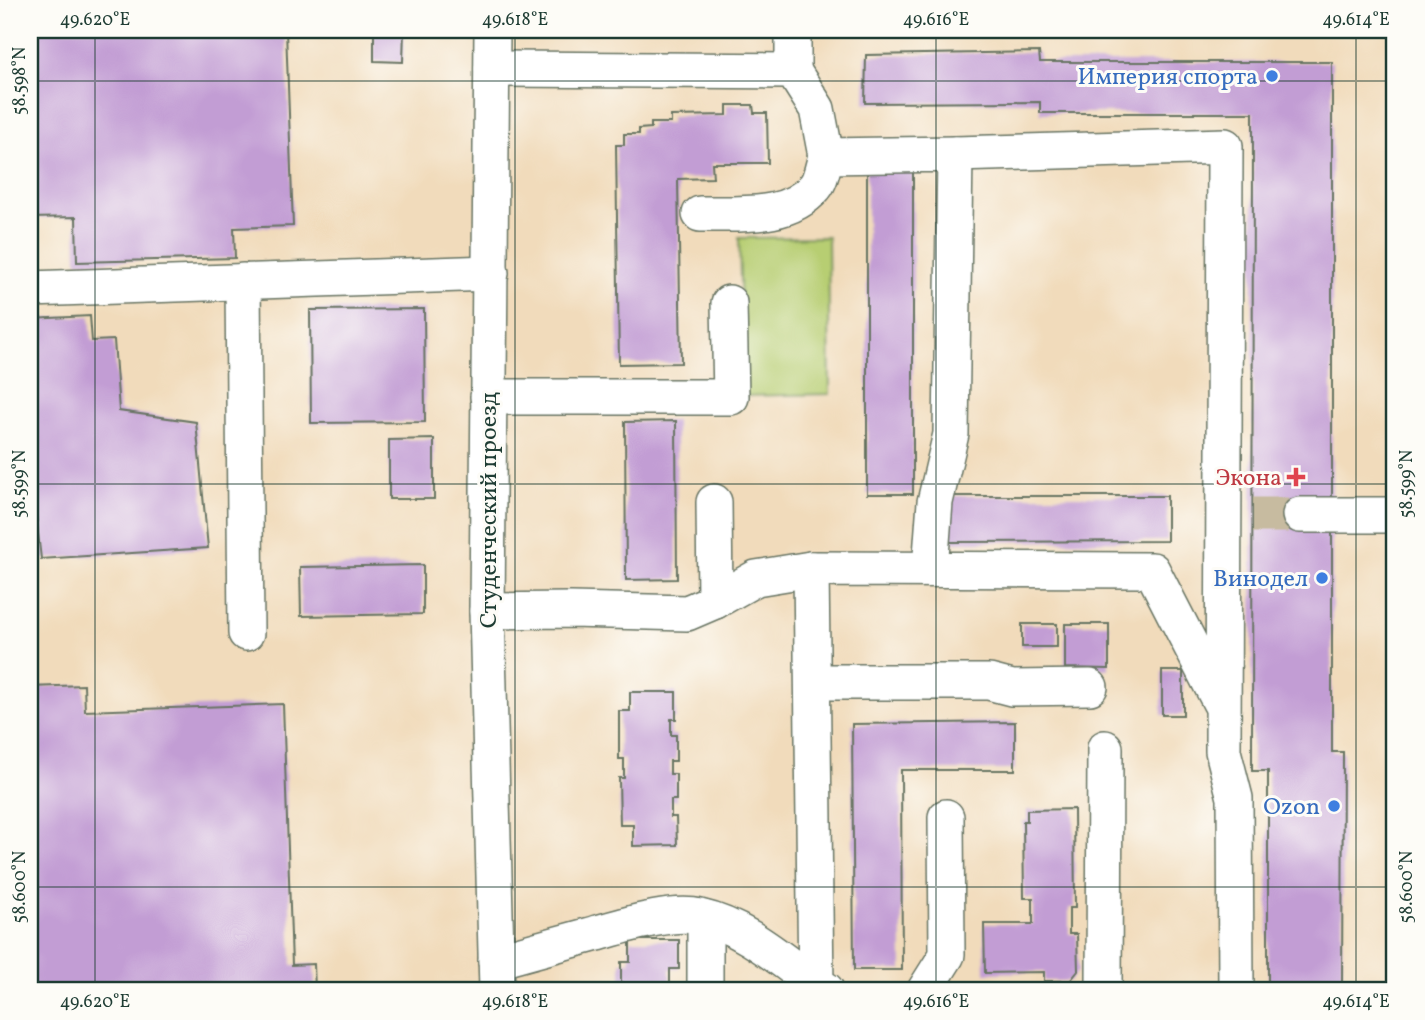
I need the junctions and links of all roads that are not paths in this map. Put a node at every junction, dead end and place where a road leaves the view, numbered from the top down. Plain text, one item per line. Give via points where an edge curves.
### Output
1 (492, 30) edge
2 (793, 30) edge
3 (492, 69) junction
4 (793, 71) junction
5 (955, 155) junction
6 (826, 156) junction
7 (700, 214) dead end
8 (491, 273) junction
9 (243, 281) junction
10 (30, 289) edge
11 (729, 303) dead end
12 (488, 397) junction
13 (714, 502) dead end
14 (1300, 515) tunnel mouth
15 (1395, 515) edge
16 (811, 569) junction
17 (930, 569) junction
18 (715, 601) junction
19 (487, 611) junction
20 (246, 633) dead end
21 (813, 682) junction
22 (1090, 687) dead end
23 (1223, 709) junction
24 (1105, 748) dead end
25 (946, 817) dead end
26 (705, 919) junction
27 (496, 976) edge
28 (819, 989) edge
29 (705, 990) edge
30 (925, 990) edge
31 (1104, 990) edge
32 (1236, 990) edge

1 - 3 street, Студенческий проезд
2 - 4 street
3 - 4 street
3 - 8 street, Студенческий проезд
4 - 6 street via 817,109
5 - 6 street
5 - 17 street via 951,433 935,502
5 - 23 street via 1224,146 1238,516
6 - 7 street via 817,186 797,202 773,211
8 - 9 street
8 - 12 street, Студенческий проезд
9 - 10 street
9 - 20 street
11 - 12 street via 731,397
12 - 19 street, Студенческий проезд
13 - 18 street
14 - 15 street
16 - 17 street
16 - 18 street via 756,578
16 - 21 street
17 - 23 street via 1152,570
18 - 19 street via 687,613
19 - 27 street, Студенческий проезд
21 - 22 street
21 - 28 street
23 - 32 street via 1223,751 1235,798
24 - 31 street
25 - 30 street via 947,955
26 - 27 street via 676,916 644,921
26 - 28 street via 750,937
26 - 29 street

